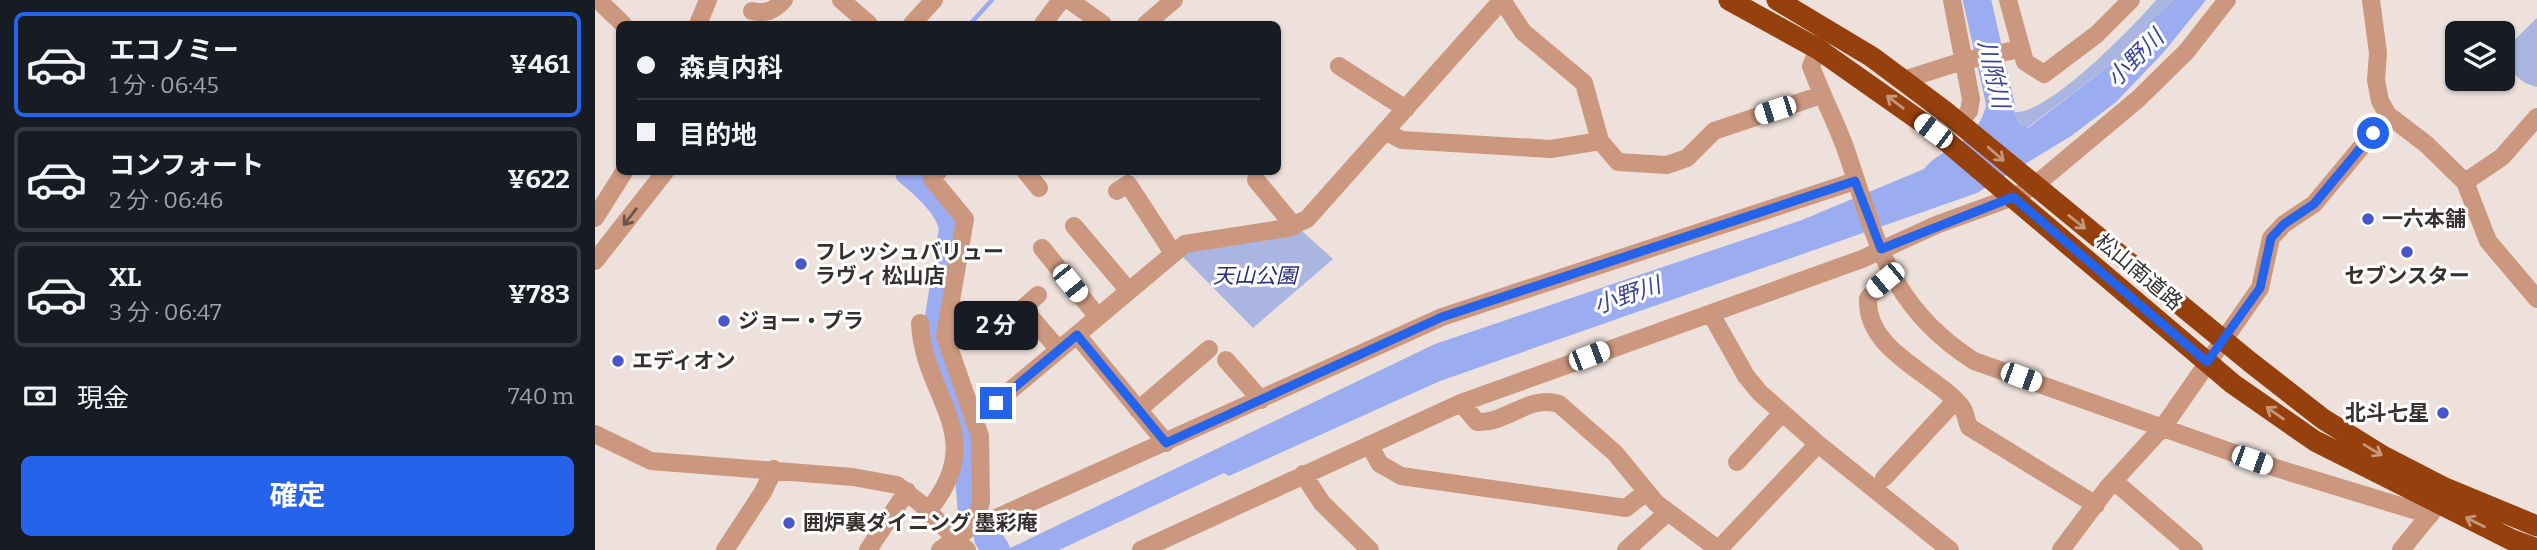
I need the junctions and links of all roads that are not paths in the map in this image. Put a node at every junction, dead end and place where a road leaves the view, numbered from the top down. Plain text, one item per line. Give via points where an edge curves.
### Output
1 (598, 0) edge
2 (708, 0) edge
3 (784, 0) edge
4 (841, 0) edge
5 (933, 0) edge
6 (1174, 0) edge
7 (1502, 0) edge
8 (1729, 0) edge
9 (1777, 0) edge
10 (1952, 0) edge
11 (2008, 0) edge
12 (2131, 0) edge
13 (2227, 0) edge
14 (2371, 0) edge
15 (1058, 2) edge
16 (751, 12) edge
17 (620, 21) edge
18 (699, 21) edge
19 (866, 21) edge
20 (915, 21) edge
21 (1045, 21) edge
22 (1097, 21) edge
23 (1150, 21) edge
24 (1828, 28) junction
25 (1818, 48) junction
26 (2015, 50) junction
27 (1965, 60) junction
28 (1339, 66) dead end
29 (1903, 80) junction
30 (1821, 95) junction
31 (1406, 108) junction
32 (2388, 115) junction
33 (2537, 117) edge
34 (1963, 127) junction
35 (1386, 132) junction
36 (1600, 141) junction
37 (622, 175) edge
38 (663, 175) edge
39 (935, 175) edge
40 (1028, 175) edge
41 (1256, 180) dead end
42 (2029, 182) junction
43 (2465, 183) junction
44 (1857, 185) junction
45 (1039, 188) dead end
46 (1117, 191) dead end
47 (2008, 193) junction
48 (595, 218) edge
49 (1074, 226) dead end
50 (1294, 226) junction
51 (1879, 245) junction
52 (1042, 248) dead end
53 (1173, 253) junction
54 (595, 261) edge
55 (1892, 274) junction
56 (1129, 291) junction
57 (1038, 295) dead end
58 (2537, 299) edge
59 (1711, 314) junction
60 (1098, 317) junction
61 (920, 323) dead end
62 (1077, 335) junction
63 (2223, 340) junction
64 (1209, 349) dead end
65 (1059, 350) junction
66 (1226, 360) dead end
67 (2207, 362) junction
68 (1261, 400) junction
69 (1955, 401) junction
70 (1461, 403) junction
71 (1138, 410) junction
72 (1782, 413) junction
73 (974, 421) junction
74 (2163, 427) junction
75 (595, 434) edge
76 (1166, 443) junction
77 (1818, 444) junction
78 (1369, 445) junction
79 (1738, 462) dead end
80 (774, 469) junction
81 (1303, 474) junction
82 (1884, 478) dead end
83 (2114, 481) junction
84 (907, 491) junction
85 (1646, 492) junction
86 (2438, 502) junction
87 (2096, 505) junction
88 (928, 511) junction
89 (1668, 512) junction
90 (975, 524) junction
91 (2537, 526) edge
92 (961, 543) edge
93 (1710, 548) edge
94 (725, 550) edge
95 (868, 550) edge
96 (940, 550) edge
97 (1141, 550) edge
98 (1370, 550) edge
99 (1626, 550) edge
100 (1950, 550) edge
101 (2061, 550) edge
102 (2194, 550) edge
103 (2401, 550) edge
104 (2537, 550) edge

1 - 17 street
2 - 18 street
3 - 16 street via 774,10
4 - 19 street
5 - 20 street
6 - 23 street
7 - 31 street
7 - 36 street via 1523,32 1584,83
8 - 25 highway, 松山南道路
9 - 24 highway, 松山南道路
10 - 27 street
11 - 26 street
12 - 26 street via 2097,34 2044,74
13 - 42 street via 2186,52 2138,99
14 - 32 street via 2378,53 2376,80
15 - 21 street
15 - 22 street
24 - 25 street
24 - 29 highway, 松山南道路
25 - 30 street via 1811,66
47 -> 25 highway, 松山南道路 via 1949,143
26 - 27 street
27 - 29 street
27 - 34 street via 1971,99
28 - 31 street
29 - 34 highway, 松山南道路
30 - 36 street via 1714,131 1687,158 1667,165 1618,162
30 - 44 street
31 - 35 street
32 - 43 street via 2427,144
32 - 63 street via 2314,204 2271,238 2260,288
33 - 43 street via 2502,157
34 -> 42 highway, 松山南道路
35 - 36 street via 1402,141 1516,148 1551,149
35 - 50 street via 1320,208
37 - 48 street
38 -> 54 street
39 - 73 street via 932,179 965,219 945,336
40 - 45 street
41 - 50 street
42 - 47 street
42 -> 63 highway, 松山南道路
43 - 58 street via 2488,241
44 - 51 street
44 - 68 street via 1442,317
46 - 53 street via 1128,184
47 - 51 street
47 - 67 highway, 松山南道路
49 - 56 street
50 - 53 street via 1199,239
51 - 55 street
51 - 59 street via 1862,259
52 - 60 street
53 - 56 street
55 - 69 street via 1868,298 1876,327 1892,349
55 - 74 street via 1925,324 1974,361
56 - 60 street
57 - 65 street via 1023,308
59 - 70 street
59 - 72 street via 1751,384
60 - 62 street
61 - 88 street via 955,449 946,490
62 - 65 street
62 - 71 street
63 - 67 street
63 -> 86 highway, 松山南道路
64 - 71 street
65 - 73 street
66 - 68 street
67 - 74 street
86 -> 67 highway, 松山南道路 via 2315,441
68 - 76 street
69 - 82 street
69 - 87 street via 1974,431
70 - 78 street
70 - 85 street via 1477,422 1488,422 1534,402 1559,404 1615,453
71 - 76 street
72 - 77 street
72 - 79 street
73 - 90 street via 980,436 981,502
74 - 83 street
74 - 86 street via 2364,498
75 - 80 street via 651,461
76 - 90 street
77 - 93 street
77 - 100 street
78 - 81 street
78 - 85 street via 1380,464 1401,476 1626,508
80 - 84 street via 879,480
80 - 94 street
81 - 97 street
81 - 98 street via 1322,503
83 - 87 street
83 - 102 street
84 - 88 street
84 - 95 street
85 - 89 street
86 - 91 highway, 松山南道路
86 - 103 street
104 -> 86 highway, 松山南道路
87 - 101 street
88 - 92 street
89 - 93 street
89 - 99 street
90 - 92 street
92 - 96 street

